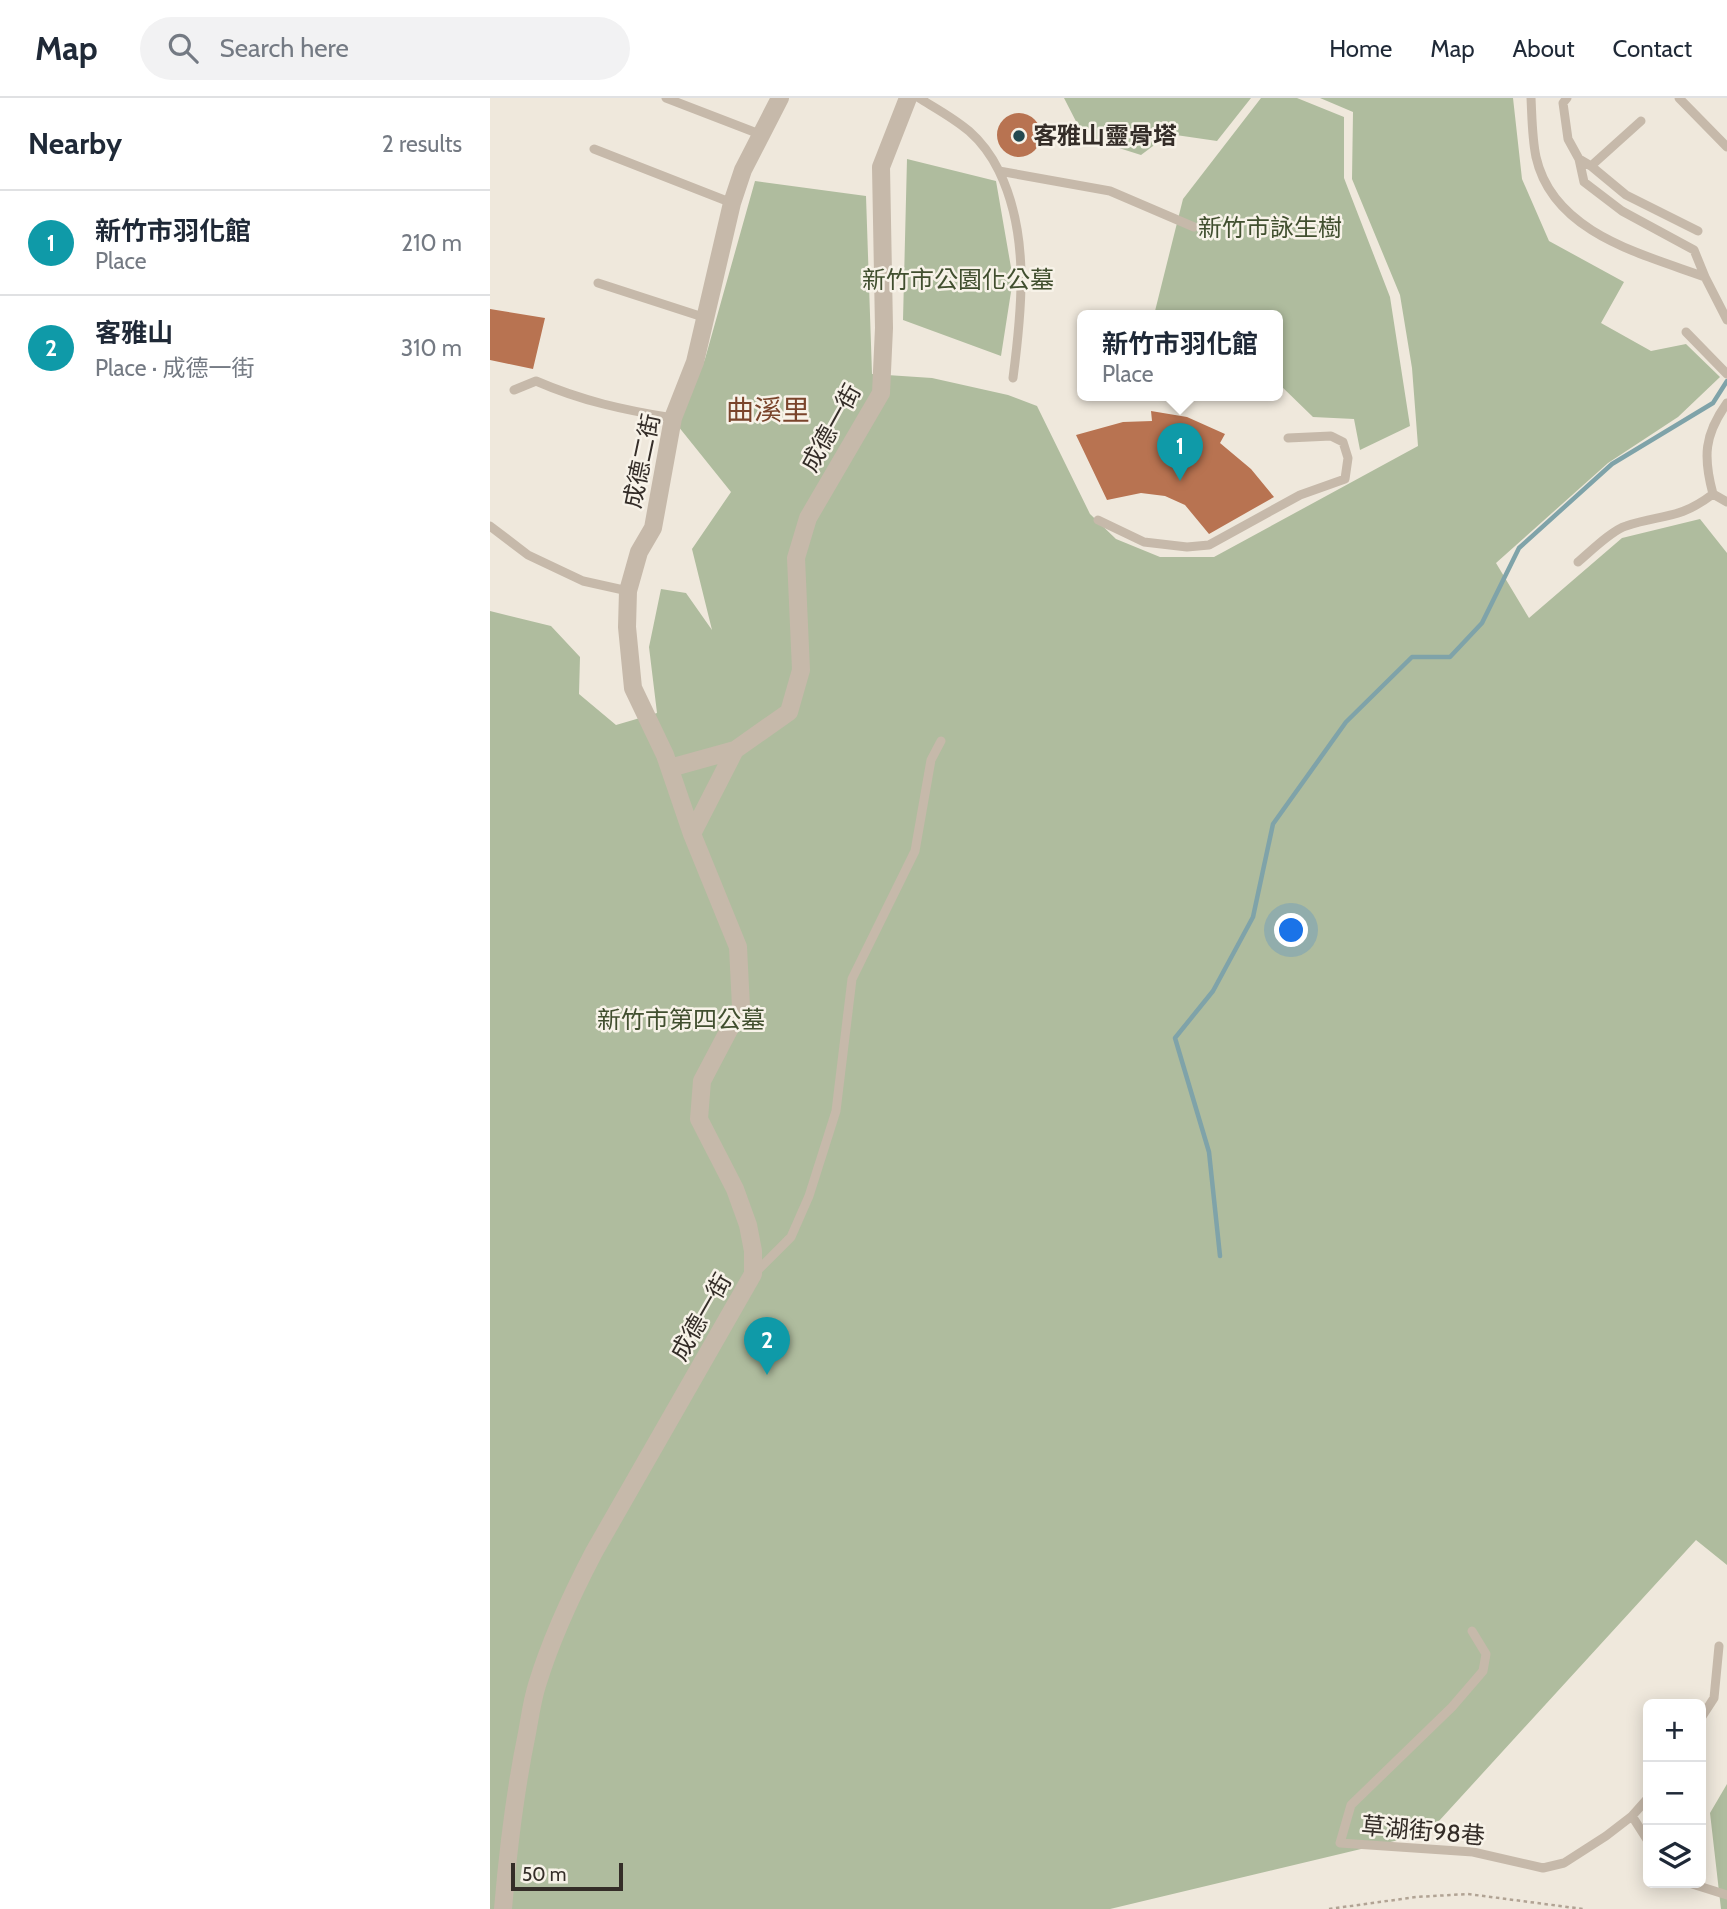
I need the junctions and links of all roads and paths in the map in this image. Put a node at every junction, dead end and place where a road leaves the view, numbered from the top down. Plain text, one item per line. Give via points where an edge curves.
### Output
1 (666, 98) edge
2 (780, 98) edge
3 (908, 98) edge
4 (919, 98) edge
5 (1531, 98) edge
6 (1567, 98) edge
7 (1679, 98) edge
8 (1642, 121) dead end
9 (762, 135) junction
10 (1727, 147) edge
11 (594, 149) dead end
12 (1579, 159) junction
13 (1591, 166) junction
14 (999, 171) junction
15 (732, 203) junction
16 (1194, 227) dead end
17 (1698, 231) dead end
18 (1704, 277) junction
19 (598, 283) dead end
20 (706, 318) junction
21 (1727, 320) edge
22 (1686, 332) dead end
23 (1725, 371) edge
24 (1013, 378) dead end
25 (514, 390) dead end
26 (1727, 403) edge
27 (673, 418) junction
28 (1287, 438) dead end
29 (1713, 494) junction
30 (1727, 502) edge
31 (1098, 520) dead end
32 (490, 526) edge
33 (1578, 562) dead end
34 (628, 591) junction
35 (941, 741) dead end
36 (735, 750) junction
37 (670, 768) junction
38 (692, 834) junction
39 (753, 1274) junction
40 (1472, 1631) dead end
41 (1719, 1646) dead end
42 (1706, 1710) edge
43 (1643, 1804) edge
44 (1632, 1816) junction
45 (1643, 1833) edge
46 (1705, 1888) edge
47 (1727, 1895) edge
48 (503, 1909) edge
49 (1329, 1909) edge
50 (1583, 1909) edge

1 - 9 lane
2 - 9 street, 成德二街
3 - 36 street, 成德一街 via 881,167 881,393 808,518 796,558 801,670 789,712
4 - 14 lane via 973,133 989,150
5 - 18 lane via 1536,157 1555,200 1604,239
6 - 12 lane via 1563,103 1568,139
7 - 10 lane
8 - 13 lane
9 - 15 street, 成德二街
11 - 15 lane
12 - 13 lane
12 - 18 lane via 1584,182 1622,211 1694,250
13 - 17 lane via 1626,195
14 - 16 lane via 1110,191
14 - 24 lane via 1010,194 1020,255 1022,286
15 - 20 street, 成德二街
18 - 21 lane
19 - 20 lane
20 - 27 street, 成德二街
22 - 23 lane
25 - 27 lane via 536,381 571,396
26 - 29 lane via 1711,430 1706,450
27 - 34 street, 成德二街 via 653,527 639,552
28 - 31 lane via 1331,436 1343,442 1348,458 1345,479 1300,495 1209,545 1144,542
29 - 30 lane
29 - 33 lane via 1696,507 1667,518 1624,526
32 - 34 lane via 528,555 561,571
34 - 37 street, 成德二街 via 633,688
35 - 39 lane via 931,760 915,851 852,979 836,1111 809,1196 791,1237
36 - 37 street, 成德一街
36 - 38 street, 成德一街
37 - 38 street, 成德二街
38 - 39 street, 成德一街 via 738,947 741,1007 702,1081 699,1119 735,1189 753,1251
39 - 48 street, 成德一街 via 594,1552 557,1630 536,1686 519,1771
40 - 44 lane, 草湖街98巷 via 1486,1654 1483,1671 1351,1805 1340,1843 1473,1852 1543,1868 1564,1863
41 - 42 lane via 1714,1698
43 - 44 lane, 草湖街98巷
44 - 45 lane
46 - 47 lane
49 - 50 path via 1468,1894

